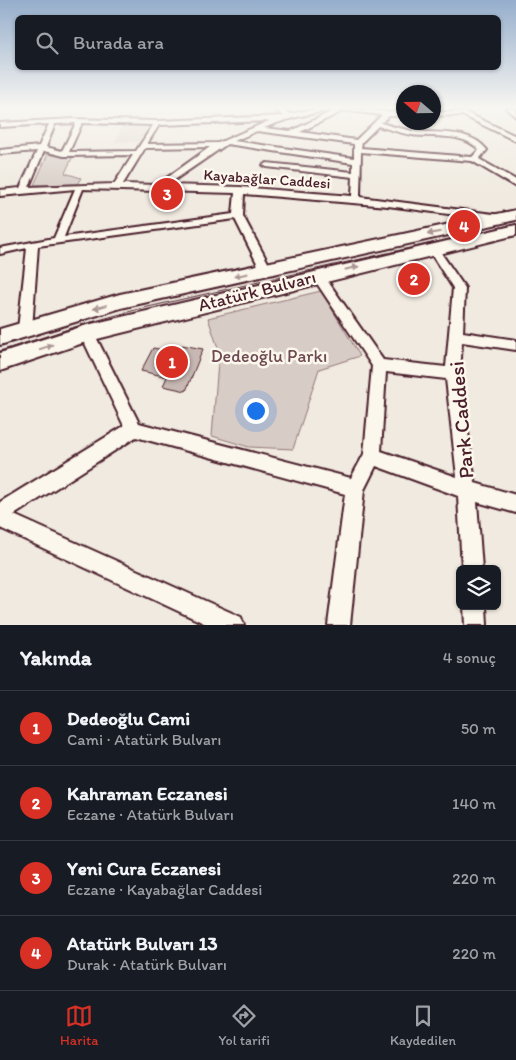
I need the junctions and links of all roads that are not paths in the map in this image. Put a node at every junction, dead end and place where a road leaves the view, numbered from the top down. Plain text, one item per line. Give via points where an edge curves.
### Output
1 (46, 137) edge
2 (72, 137) edge
3 (148, 137) edge
4 (239, 137) edge
5 (309, 137) edge
6 (365, 137) edge
7 (466, 137) edge
8 (224, 144) junction
9 (358, 146) junction
10 (41, 148) junction
11 (140, 149) junction
12 (0, 152) edge
13 (64, 154) junction
14 (474, 159) junction
15 (357, 161) junction
16 (267, 165) dead end
17 (357, 175) junction
18 (516, 184) edge
19 (117, 186) junction
20 (160, 186) junction
21 (80, 187) junction
22 (22, 190) junction
23 (240, 190) junction
24 (0, 193) edge
25 (356, 199) junction
26 (238, 216) junction
27 (509, 216) edge
28 (516, 230) edge
29 (57, 242) junction
30 (34, 244) junction
31 (434, 249) junction
32 (0, 251) edge
33 (266, 270) junction
34 (318, 276) junction
35 (24, 329) junction
36 (88, 333) junction
37 (457, 336) junction
38 (0, 337) edge
39 (516, 344) edge
40 (0, 362) edge
41 (379, 365) junction
42 (453, 374) junction
43 (134, 429) junction
44 (372, 456) junction
45 (355, 488) junction
46 (467, 490) junction
47 (516, 504) edge
48 (0, 513) edge
49 (0, 518) edge
50 (472, 565) edge
51 (475, 610) edge
52 (233, 625) edge
53 (339, 625) edge
54 (476, 625) edge

1 - 10 street
2 - 13 street
3 - 11 street
4 - 8 street
5 - 9 street
6 - 9 street
7 - 14 street via 480,144 483,152
8 - 11 street
8 - 15 street
8 - 20 street
9 - 14 street
9 - 15 street
10 - 12 street
10 - 13 street
10 - 22 street
11 - 13 street
11 - 19 street
14 - 18 street
15 - 17 street
16 - 17 street
17 - 25 street
19 - 20 street, Kayabağlar Caddesi
19 - 21 street, Kayabağlar Caddesi
20 - 23 street, Kayabağlar Caddesi
21 - 22 street, Kayabağlar Caddesi
21 - 29 street
22 - 24 street, Kayabağlar Caddesi
23 - 25 street, Kayabağlar Caddesi
23 - 26 street
25 - 27 street, Kayabağlar Caddesi
26 - 29 street
26 - 33 street
27 -> 33 main road, Atatürk Bulvarı
28 - 31 main road, Atatürk Bulvarı
29 - 30 street
30 - 32 street
30 - 35 street
34 -> 31 main road, Atatürk Bulvarı
31 - 37 street, Park Caddesi via 459,288
33 -> 35 main road, Atatürk Bulvarı via 120,301
34 - 36 main road, Atatürk Bulvarı
34 - 41 street
35 - 38 main road, Atatürk Bulvarı
40 -> 36 main road, Atatürk Bulvarı
36 - 43 street
37 - 39 street
37 - 42 street, Park Caddesi
41 - 42 street
41 - 44 street
42 - 46 street, Park Caddesi
43 - 45 street
43 - 48 street
44 - 45 street
44 - 46 street
45 - 53 street
46 - 47 street
46 - 50 street, Park Caddesi
49 - 52 street
51 - 54 street

